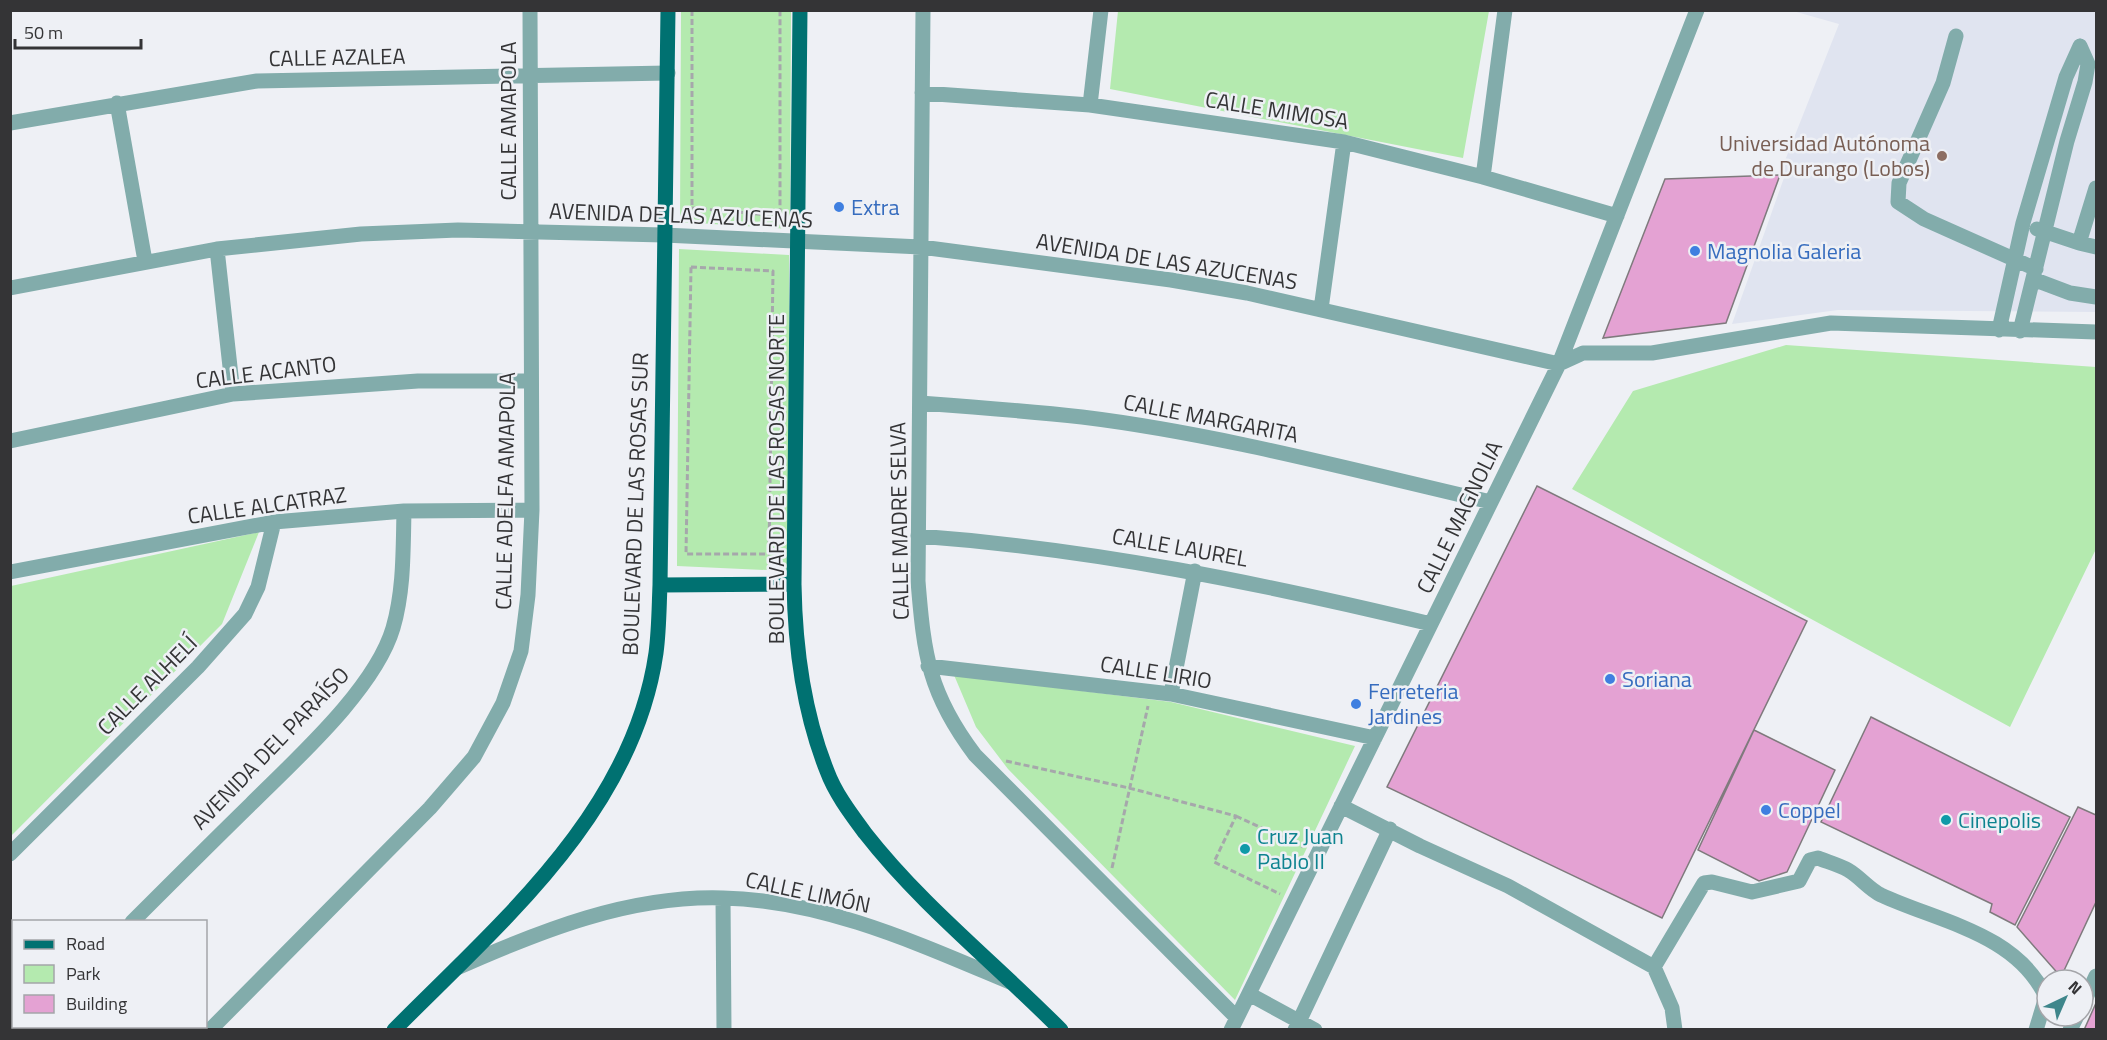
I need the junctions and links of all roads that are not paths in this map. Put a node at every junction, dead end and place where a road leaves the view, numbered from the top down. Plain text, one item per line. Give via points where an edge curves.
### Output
1 (530, 10) edge
2 (668, 10) edge
3 (800, 10) edge
4 (923, 10) edge
5 (1101, 10) edge
6 (1505, 10) edge
7 (1697, 10) edge
8 (1956, 36) dead end
9 (668, 73) junction
10 (530, 74) junction
11 (2091, 85) edge
12 (922, 93) junction
13 (117, 103) junction
14 (1090, 105) junction
15 (10, 123) edge
16 (2050, 135) junction
17 (2067, 141) junction
18 (1344, 142) junction
19 (1483, 177) junction
20 (2037, 180) junction
21 (2056, 187) junction
22 (2097, 188) edge
23 (1617, 216) junction
24 (2023, 223) junction
25 (531, 232) junction
26 (2043, 233) junction
27 (664, 235) junction
28 (799, 242) junction
29 (2079, 243) junction
30 (2097, 247) edge
31 (921, 248) junction
32 (217, 249) junction
33 (2015, 260) junction
34 (145, 261) junction
35 (2034, 274) junction
36 (10, 288) edge
37 (2097, 297) edge
38 (1321, 309) junction
39 (1999, 330) junction
40 (2020, 331) junction
41 (2097, 332) edge
42 (1559, 364) junction
43 (531, 381) junction
44 (233, 394) junction
45 (920, 403) junction
46 (10, 441) edge
47 (1491, 502) junction
48 (532, 510) junction
49 (404, 511) junction
50 (274, 522) junction
51 (918, 536) junction
52 (1196, 571) junction
53 (10, 572) edge
54 (794, 584) junction
55 (660, 585) junction
56 (1431, 624) junction
57 (928, 666) junction
58 (1171, 694) junction
59 (1375, 738) junction
60 (1341, 806) junction
61 (1390, 829) junction
62 (10, 854) edge
63 (723, 898) junction
64 (133, 920) edge
65 (1654, 967) junction
66 (454, 969) junction
67 (1011, 982) junction
68 (1249, 993) junction
69 (1234, 1024) edge
70 (1297, 1025) edge
71 (210, 1029) edge
72 (394, 1029) edge
73 (724, 1029) edge
74 (1061, 1029) edge
75 (1315, 1029) edge
76 (1675, 1029) edge
77 (2036, 1029) edge

1 - 10 street, CALLE AMAPOLA
2 - 9 main road, BOULEVARD DE LAS ROSAS SUR
3 - 28 main road, BOULEVARD DE LAS ROSAS NORTE
4 - 12 street, CALLE MADRE SELVA
5 - 14 street
6 - 19 street
7 - 23 street, CALLE MAGNOLIA
8 - 33 street via 1943,83 1899,183 1898,202 1924,219
9 - 10 street, CALLE AZALEA
9 - 27 main road, BOULEVARD DE LAS ROSAS SUR
10 - 13 street, CALLE AZALEA via 280,79
10 - 25 street, CALLE AMAPOLA
11 - 16 street via 2080,46 2066,77
11 - 17 street
12 - 14 street, CALLE MIMOSA
12 - 31 street, CALLE MADRE SELVA
13 - 15 street, CALLE AZALEA
13 - 34 street
14 - 18 street, CALLE MIMOSA
16 - 17 street
16 - 20 street
17 - 21 street
18 - 19 street, CALLE MIMOSA
18 - 38 street
19 - 23 street, CALLE MIMOSA
20 - 21 street
20 - 24 street
21 - 26 street
22 - 29 street
23 - 42 street, CALLE MAGNOLIA
24 - 26 street
24 - 33 street
25 - 27 street, AVENIDA DE LAS AZUCENAS
25 - 32 street, AVENIDA DE LAS AZUCENAS via 361,234
25 - 43 street, CALLE ADELFA AMAPOLA
26 - 29 street
26 - 35 street
27 - 28 street, AVENIDA DE LAS AZUCENAS
27 - 55 main road, BOULEVARD DE LAS ROSAS SUR
28 - 31 street, AVENIDA DE LAS AZUCENAS
28 - 54 main road, BOULEVARD DE LAS ROSAS NORTE
29 - 30 street
31 - 38 street, AVENIDA DE LAS AZUCENAS via 1171,280
31 - 45 street, CALLE MADRE SELVA
32 - 34 street, AVENIDA DE LAS AZUCENAS
32 - 44 street
33 - 35 street
33 - 39 street
34 - 36 street, AVENIDA DE LAS AZUCENAS
35 - 37 street via 2070,293
35 - 40 street
38 - 42 street, AVENIDA DE LAS AZUCENAS
39 - 40 street
39 - 42 street via 1831,323 1652,353 1583,353
40 - 41 street
42 - 47 street, CALLE MAGNOLIA
43 - 44 street, CALLE ACANTO via 418,381
43 - 48 street, CALLE ADELFA AMAPOLA
44 - 46 street, CALLE ACANTO
45 - 47 street, CALLE MARGARITA via 1083,417 1183,434
45 - 51 street, CALLE MADRE SELVA
47 - 56 street, CALLE MAGNOLIA
48 - 49 street, CALLE ALCATRAZ
48 - 71 street, CALLE ADELFA AMAPOLA via 521,651 503,703 474,757 430,808
49 - 50 street, CALLE ALCATRAZ
49 - 64 street, AVENIDA DEL PARAÍSO via 403,577 392,630 369,676 282,773
50 - 53 street, CALLE ALCATRAZ
50 - 62 street, CALLE ALHELÍ via 258,587 244,614 198,667
51 - 52 street, CALLE LAUREL via 1034,546
51 - 57 street, CALLE MADRE SELVA via 918,581
52 - 56 street, CALLE LAUREL
52 - 58 street
54 - 55 main road
54 - 67 main road, BOULEVARD DE LAS ROSAS NORTE via 800,677 827,772 850,812 881,853
55 - 66 main road, BOULEVARD DE LAS ROSAS SUR via 656,652 628,751 592,814 554,865
56 - 59 street, CALLE MAGNOLIA
57 - 58 street, CALLE LIRIO
57 - 69 street, CALLE MADRE SELVA via 940,700 975,755
58 - 59 street, CALLE LIRIO
59 - 60 street, CALLE MAGNOLIA
60 - 61 street
60 - 68 street, CALLE MAGNOLIA
61 - 65 street via 1508,886
61 - 70 street
63 - 66 street, CALLE LIMÓN via 649,903 596,915
63 - 67 street, CALLE LIMÓN via 832,915 900,936
63 - 73 street
65 - 76 street via 1672,1008
65 - 77 street via 1701,886 1712,882 1752,892 1799,881 1810,860 1818,858 1848,870 1878,893 1992,941 2025,966 2046,997
66 - 72 main road, BOULEVARD DE LAS ROSAS SUR
67 - 74 main road, BOULEVARD DE LAS ROSAS NORTE
68 - 69 street, CALLE MAGNOLIA
68 - 70 street
70 - 75 street

